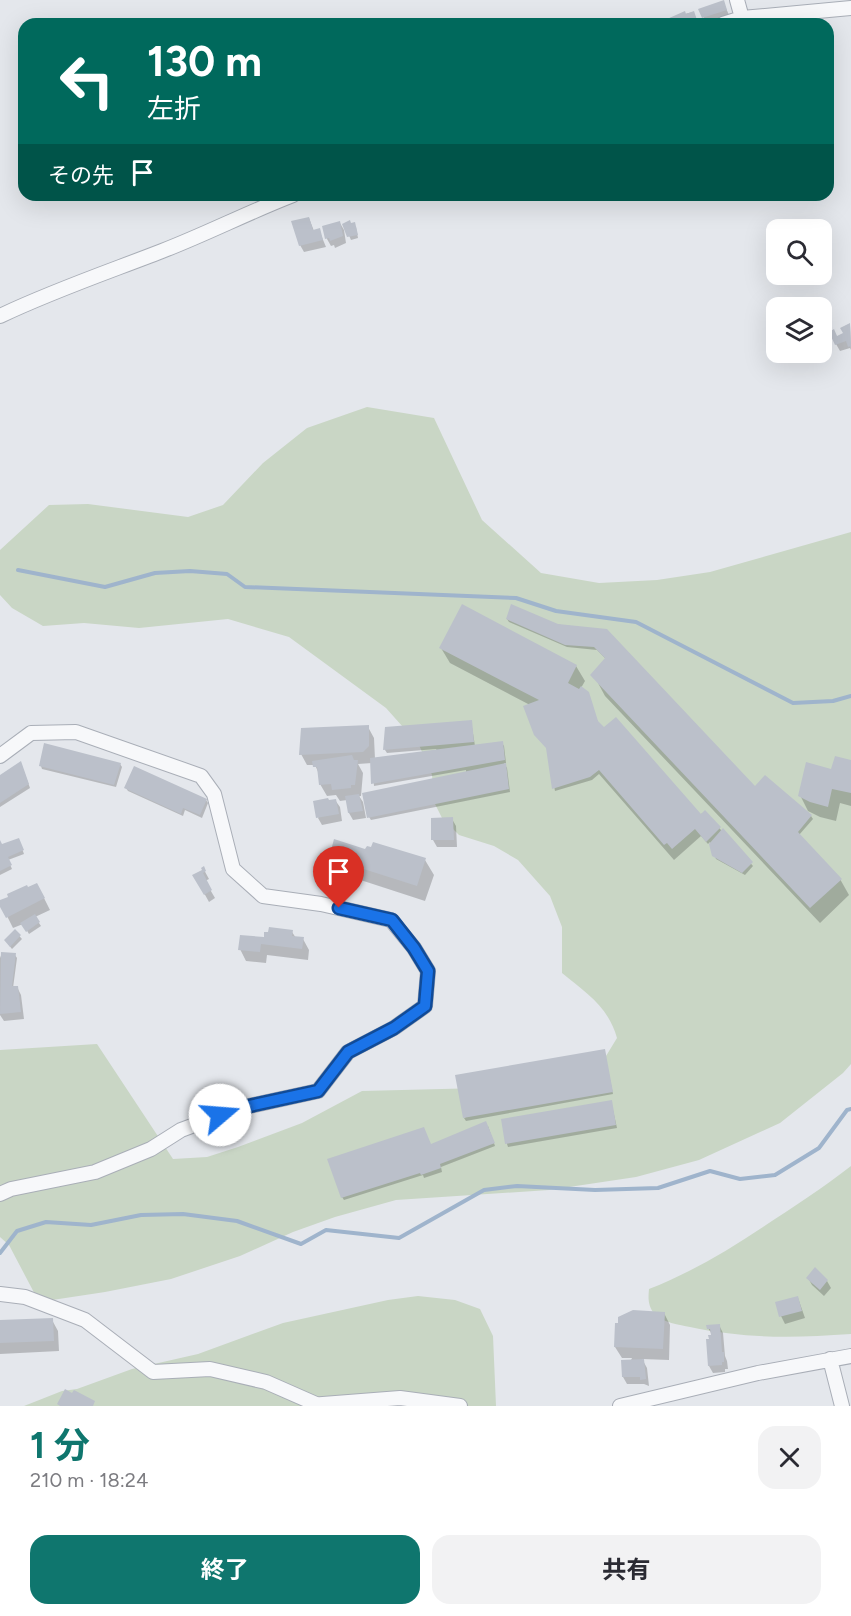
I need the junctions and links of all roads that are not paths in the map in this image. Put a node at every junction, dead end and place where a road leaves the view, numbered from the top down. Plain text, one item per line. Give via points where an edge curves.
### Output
1 (737, 0) edge
2 (851, 8) edge
3 (742, 18) joint
4 (279, 201) edge
5 (0, 316) edge
6 (0, 756) edge
7 (0, 1194) edge
8 (0, 1294) edge
9 (851, 1356) edge
10 (830, 1359) junction
11 (311, 1405) edge
12 (460, 1406) edge
13 (620, 1406) edge
14 (842, 1406) edge

1 - 3 street
2 - 3 street
4 - 5 street
6 - 7 street via 31,733 76,732 201,776 214,794 233,869 263,896 392,920 428,971 425,1006 348,1052 318,1091 240,1108 181,1130 151,1149 95,1172
8 - 11 street via 25,1297 85,1320 153,1372 210,1369 266,1382
9 - 10 street
10 - 13 street
10 - 14 street
11 - 12 street via 400,1398

